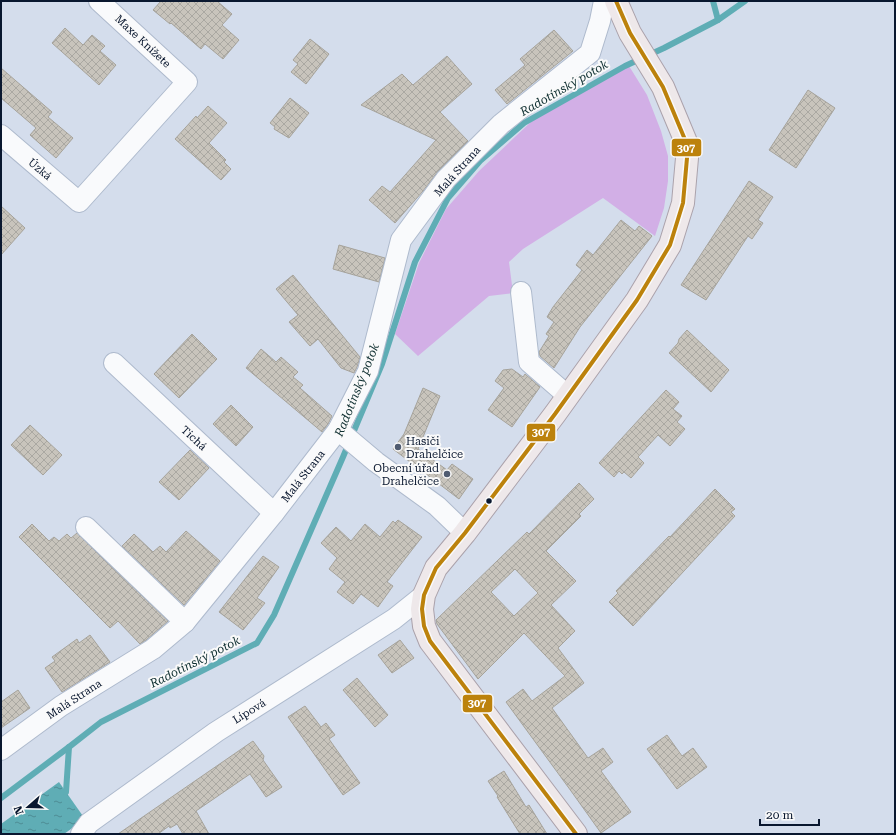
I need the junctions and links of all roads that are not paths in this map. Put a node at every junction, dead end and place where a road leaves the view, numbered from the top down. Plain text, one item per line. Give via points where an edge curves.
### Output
1 (99, 1) edge
2 (604, 1) edge
3 (616, 1) edge
4 (1, 135) edge
5 (79, 202) joint
6 (521, 292) dead end
7 (114, 363) dead end
8 (568, 396) junction
9 (341, 433) junction
10 (274, 513) junction
11 (86, 527) dead end
12 (466, 533) junction
13 (424, 595) junction
14 (185, 622) junction
15 (1, 750) edge
16 (80, 834) edge
17 (576, 834) edge

1 - 5 street, Maxe Knížete via 187,82
2 - 9 street, Malá Strana via 590,53 501,124 446,179 401,240 368,371
3 - 8 main road via 630,33 663,87 686,142 683,203 670,245 637,300
4 - 5 street, Úzká
6 - 8 street via 529,362
7 - 10 street, Tichá
8 - 12 main road
9 - 10 street, Malá Strana
9 - 12 street via 437,506
10 - 14 street, Malá Strana
11 - 14 street
12 - 13 main road via 436,568
13 - 16 street, Lípová via 394,619 216,732 89,823
13 - 17 main road via 423,620 430,641
14 - 15 street, Malá Strana via 153,649 61,706

